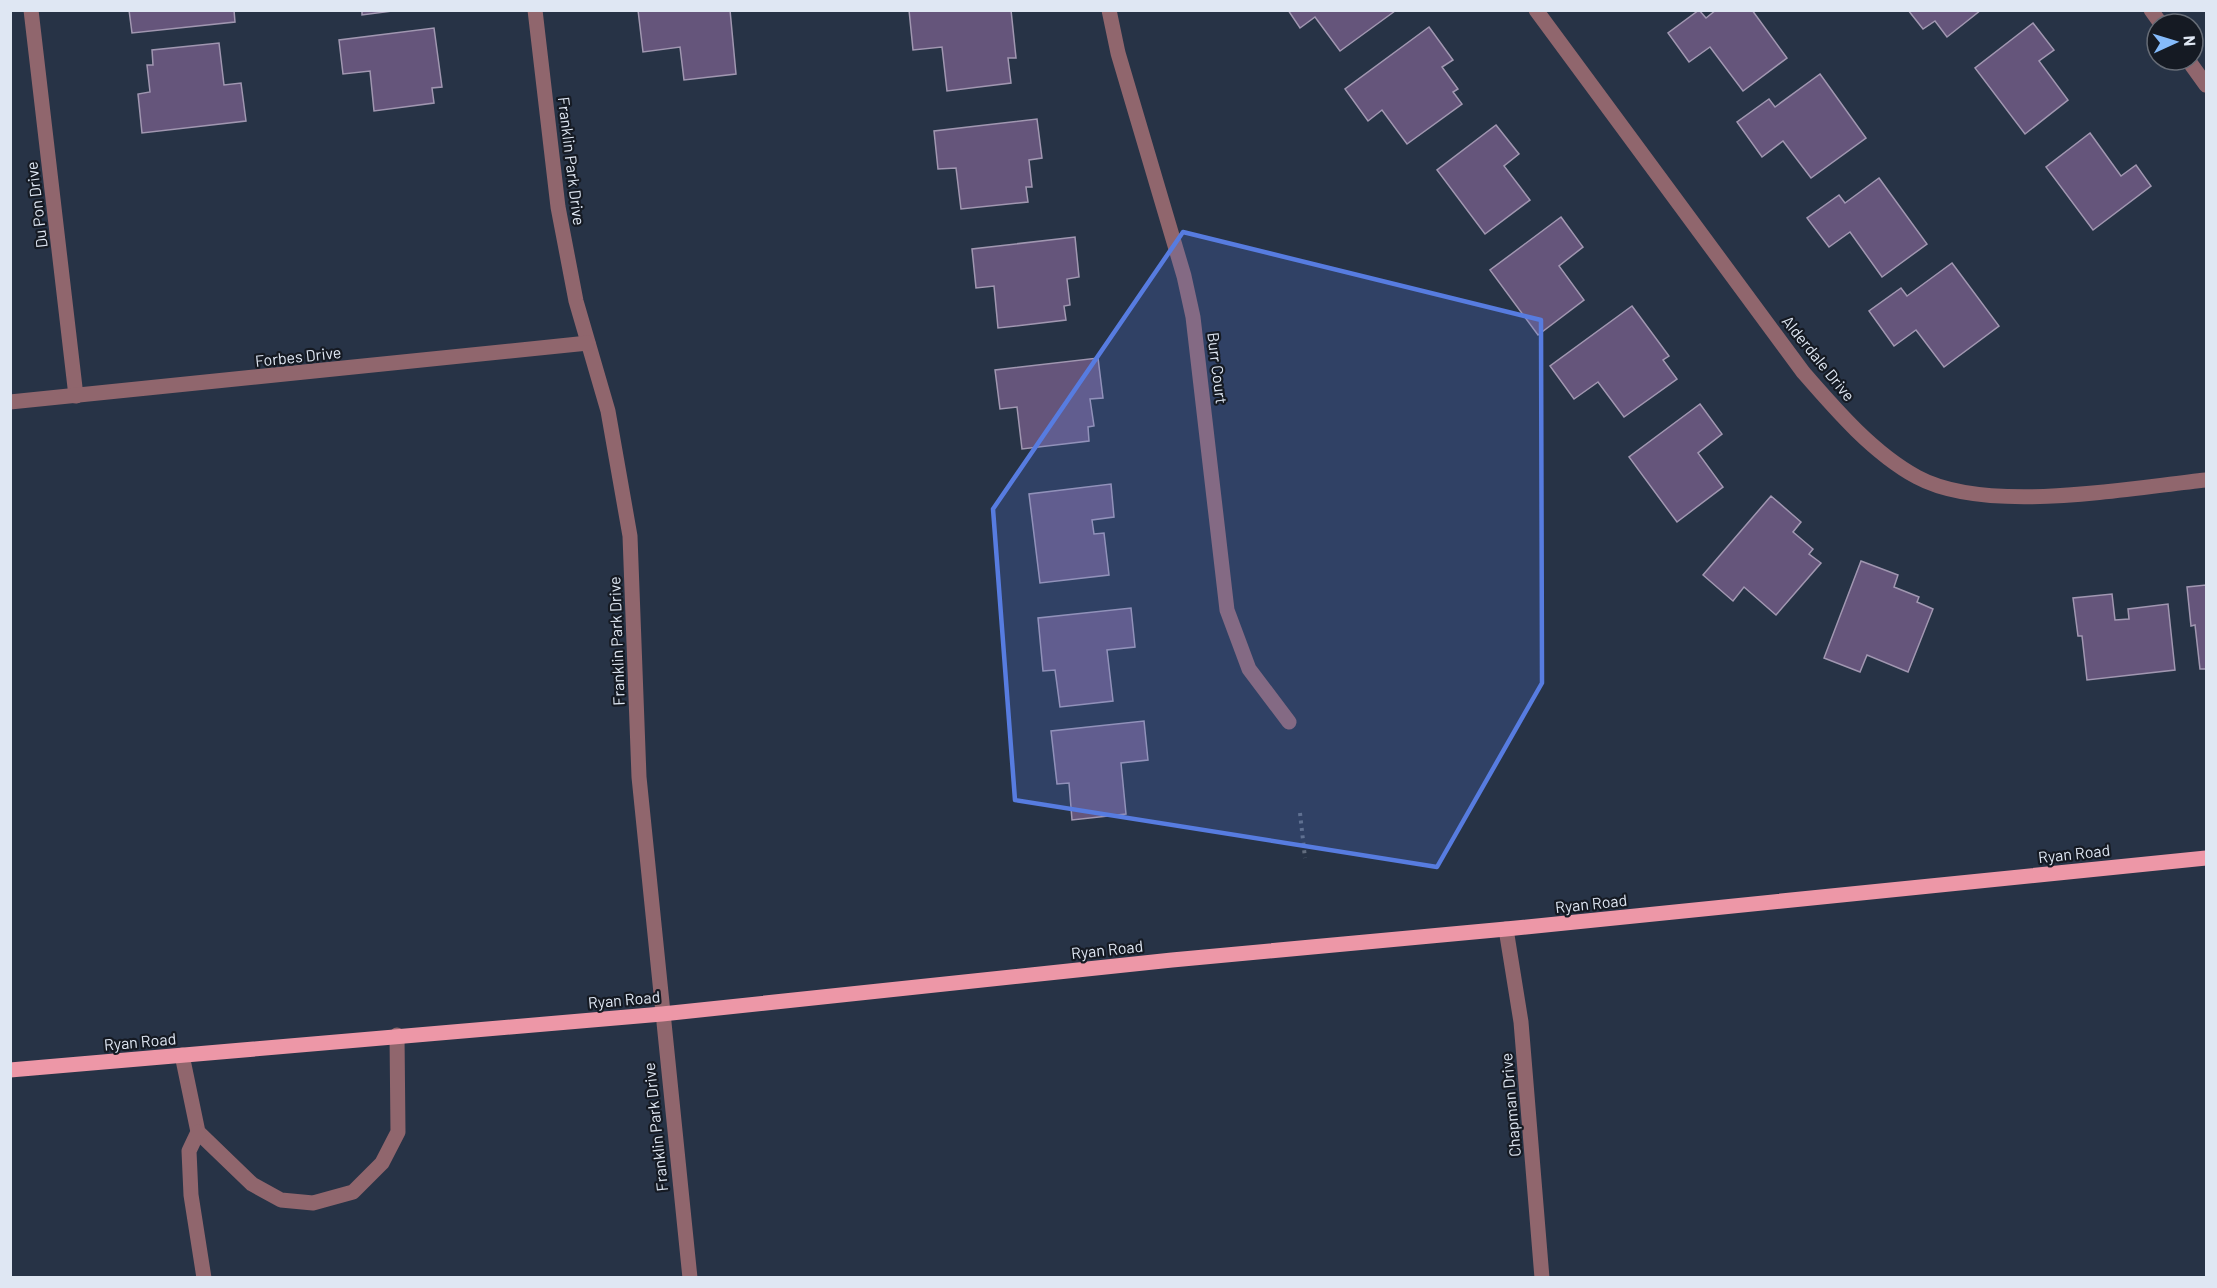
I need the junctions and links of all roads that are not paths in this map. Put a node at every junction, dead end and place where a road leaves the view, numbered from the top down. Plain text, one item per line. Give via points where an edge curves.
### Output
1 (31, 10) edge
2 (535, 10) edge
3 (1109, 10) edge
4 (1536, 10) edge
5 (2197, 72) edge
6 (2206, 85) edge
7 (588, 343) junction
8 (76, 396) junction
9 (10, 402) edge
10 (2206, 480) edge
11 (1289, 722) dead end
12 (2206, 858) edge
13 (1506, 929) junction
14 (662, 1014) junction
15 (398, 1035) junction
16 (182, 1055) junction
17 (10, 1070) edge
18 (198, 1132) junction
19 (204, 1278) edge
20 (690, 1278) edge
21 (1542, 1278) edge

1 - 8 street, Du Pon Drive
2 - 7 street, Franklin Park Drive via 558,207
3 - 11 street, Burr Court via 1193,317 1227,610 1249,669
4 - 10 street, Alderdale Drive via 1803,372 1830,403 1918,478 1987,496 2030,497
5 - 6 street
7 - 8 street, Forbes Drive
7 - 14 street, Franklin Park Drive via 608,411 630,536 639,777
8 - 9 street, Forbes Drive
12 - 13 main road, Ryan Road
13 - 14 main road, Ryan Road
13 - 21 street, Chapman Drive via 1521,1022
14 - 15 main road, Ryan Road
14 - 20 street, Franklin Park Drive
15 - 16 main road, Ryan Road
15 - 18 street via 398,1132 382,1163 353,1192 313,1203 281,1200 252,1184
16 - 17 main road, Ryan Road
16 - 18 street
18 - 19 street via 189,1151 189,1162

